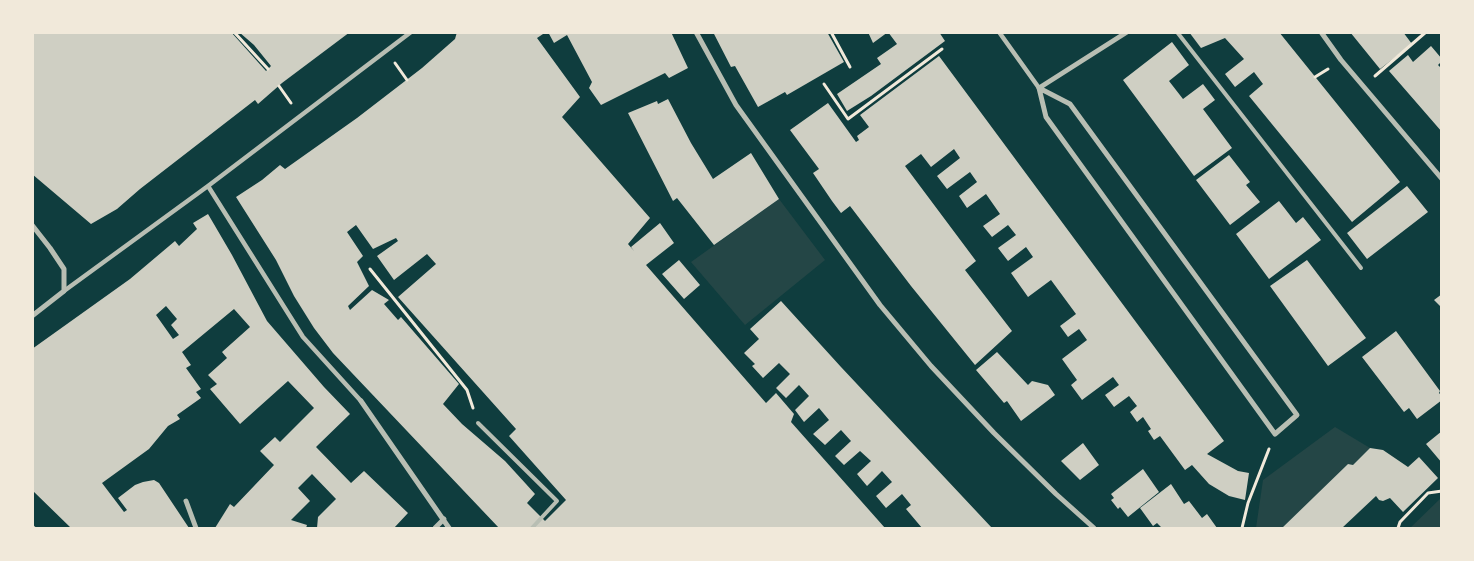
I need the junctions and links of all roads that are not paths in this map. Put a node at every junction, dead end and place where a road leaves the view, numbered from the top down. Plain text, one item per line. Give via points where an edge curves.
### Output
1 (411, 32) edge
2 (696, 32) edge
3 (999, 32) edge
4 (1127, 32) edge
5 (1177, 32) edge
6 (1321, 32) edge
7 (1039, 88) junction
8 (1442, 180) edge
9 (208, 186) junction
10 (32, 226) edge
11 (1361, 268) dead end
12 (64, 291) junction
13 (32, 316) edge
14 (361, 401) joint
15 (478, 423) road end
16 (186, 500) dead end
17 (444, 519) junction
18 (196, 528) edge
19 (434, 528) edge
20 (449, 528) edge
21 (532, 528) edge
22 (1094, 528) edge

1 - 9 street
2 - 22 street via 736,105 880,305 994,433
3 - 7 street
4 - 7 street
5 - 11 lane
6 - 8 street
7 - 7 street via 1046,117 1275,434 1297,416 1070,104
9 - 12 street
9 - 14 street via 303,336
10 - 12 street via 64,269
12 - 13 street
14 - 17 street
15 - 21 lane via 557,501
16 - 18 street
17 - 19 street
17 - 20 street

